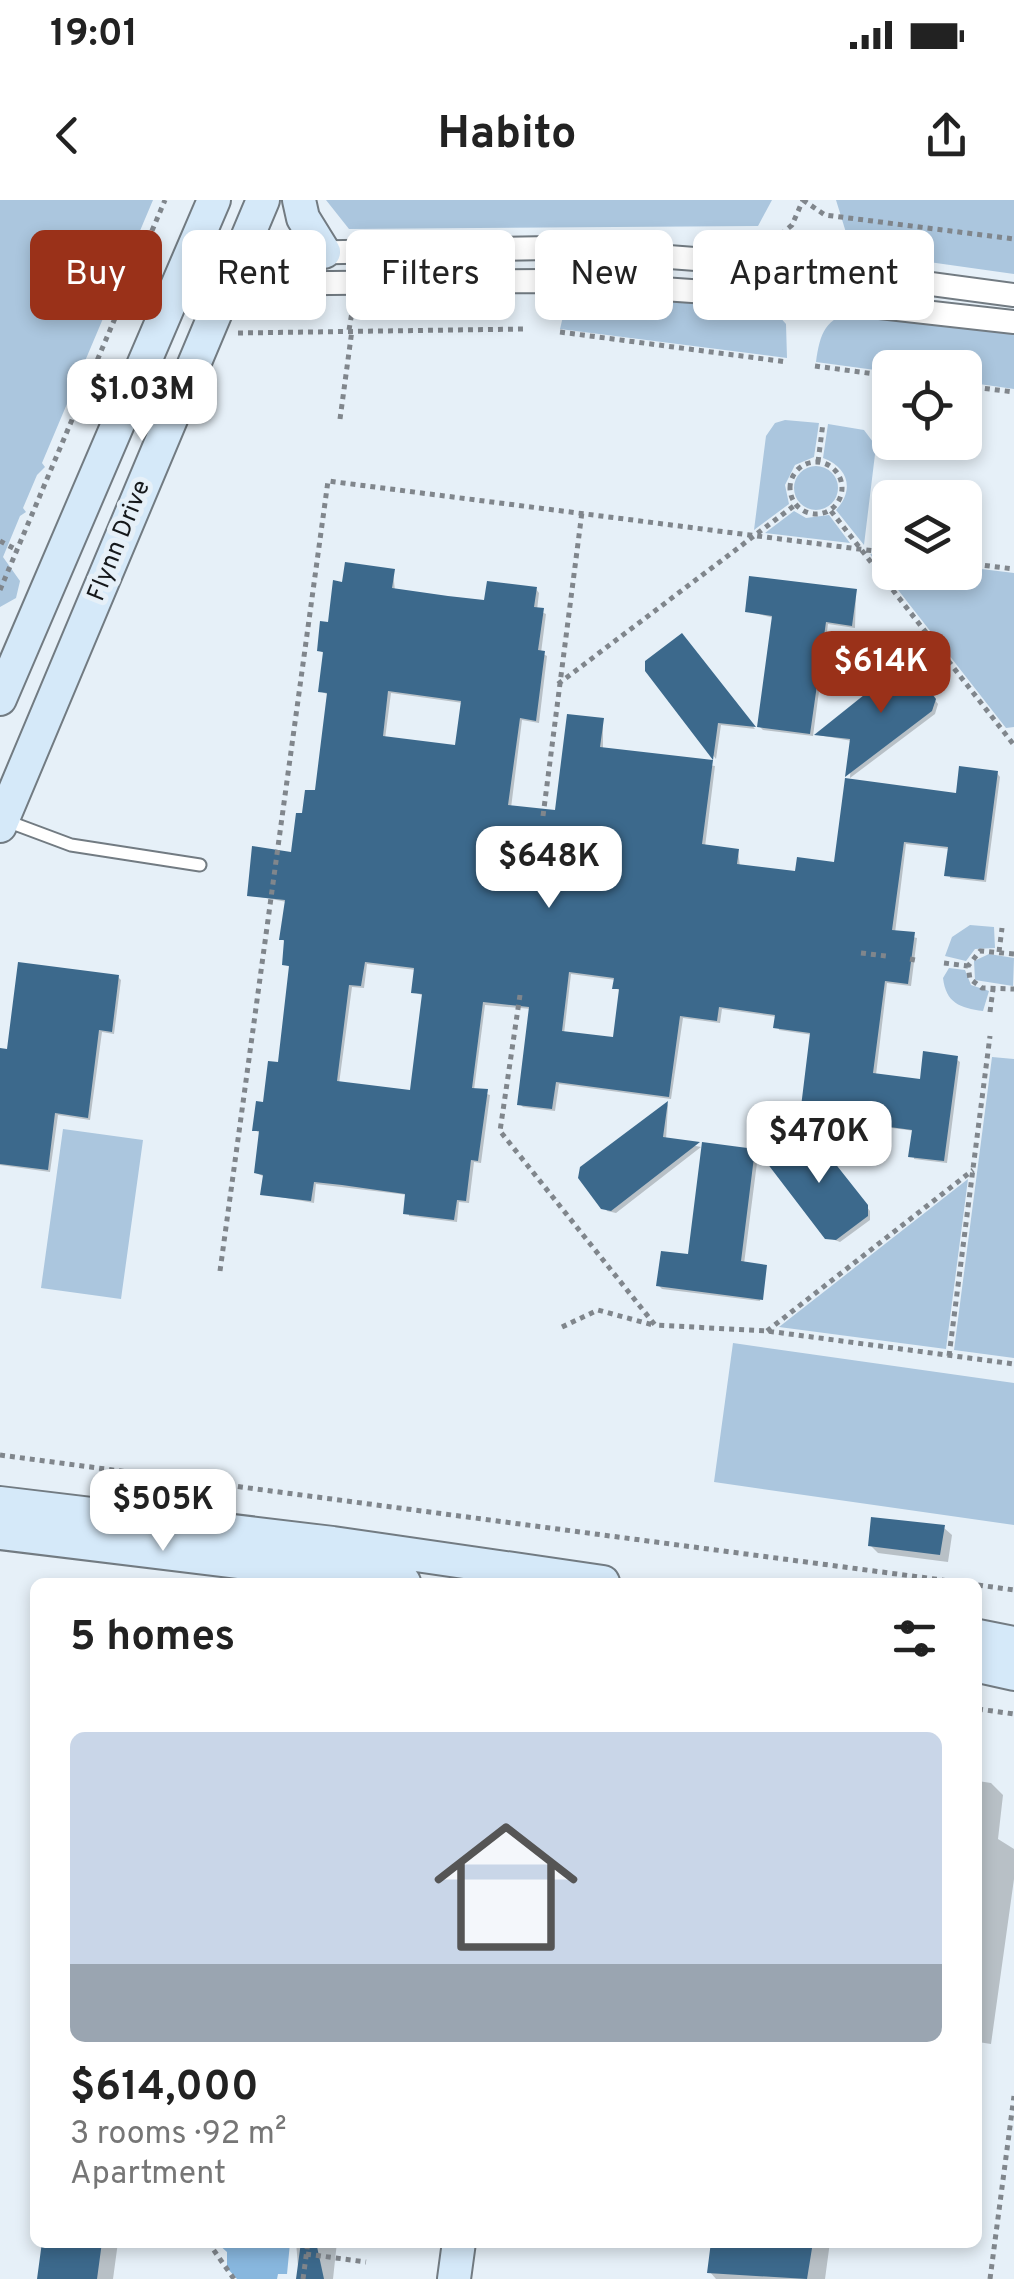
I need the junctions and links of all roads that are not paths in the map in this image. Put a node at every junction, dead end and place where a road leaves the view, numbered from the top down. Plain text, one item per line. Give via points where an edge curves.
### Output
1 (214, 200) edge
2 (263, 200) edge
3 (299, 200) edge
4 (201, 230) edge
5 (250, 230) edge
6 (310, 230) edge
7 (326, 252) edge
8 (182, 276) edge
9 (326, 283) edge
10 (1014, 295) edge
11 (211, 320) edge
12 (1014, 322) edge
13 (127, 404) junction
14 (168, 422) junction
15 (0, 699) edge
16 (1, 821) edge
17 (200, 865) dead end
18 (0, 1503) edge
19 (0, 1533) edge
20 (371, 1578) edge
21 (546, 1578) edge
22 (995, 1644) edge
23 (1014, 1674) edge
24 (458, 2248) edge
25 (454, 2279) edge

1 - 4 main road, Flynn Drive
2 - 5 main road, Flynn Drive
3 - 6 main road
7 - 10 street via 551,248 812,268
8 - 13 main road, Flynn Drive
9 - 12 street via 547,281
11 - 14 main road, Flynn Drive
13 - 14 main road
13 - 15 main road, Flynn Drive
14 - 16 main road, Flynn Drive
16 - 17 lane via 71,845
18 - 21 main road via 332,1543
19 - 20 main road
22 - 23 main road
24 - 25 main road

